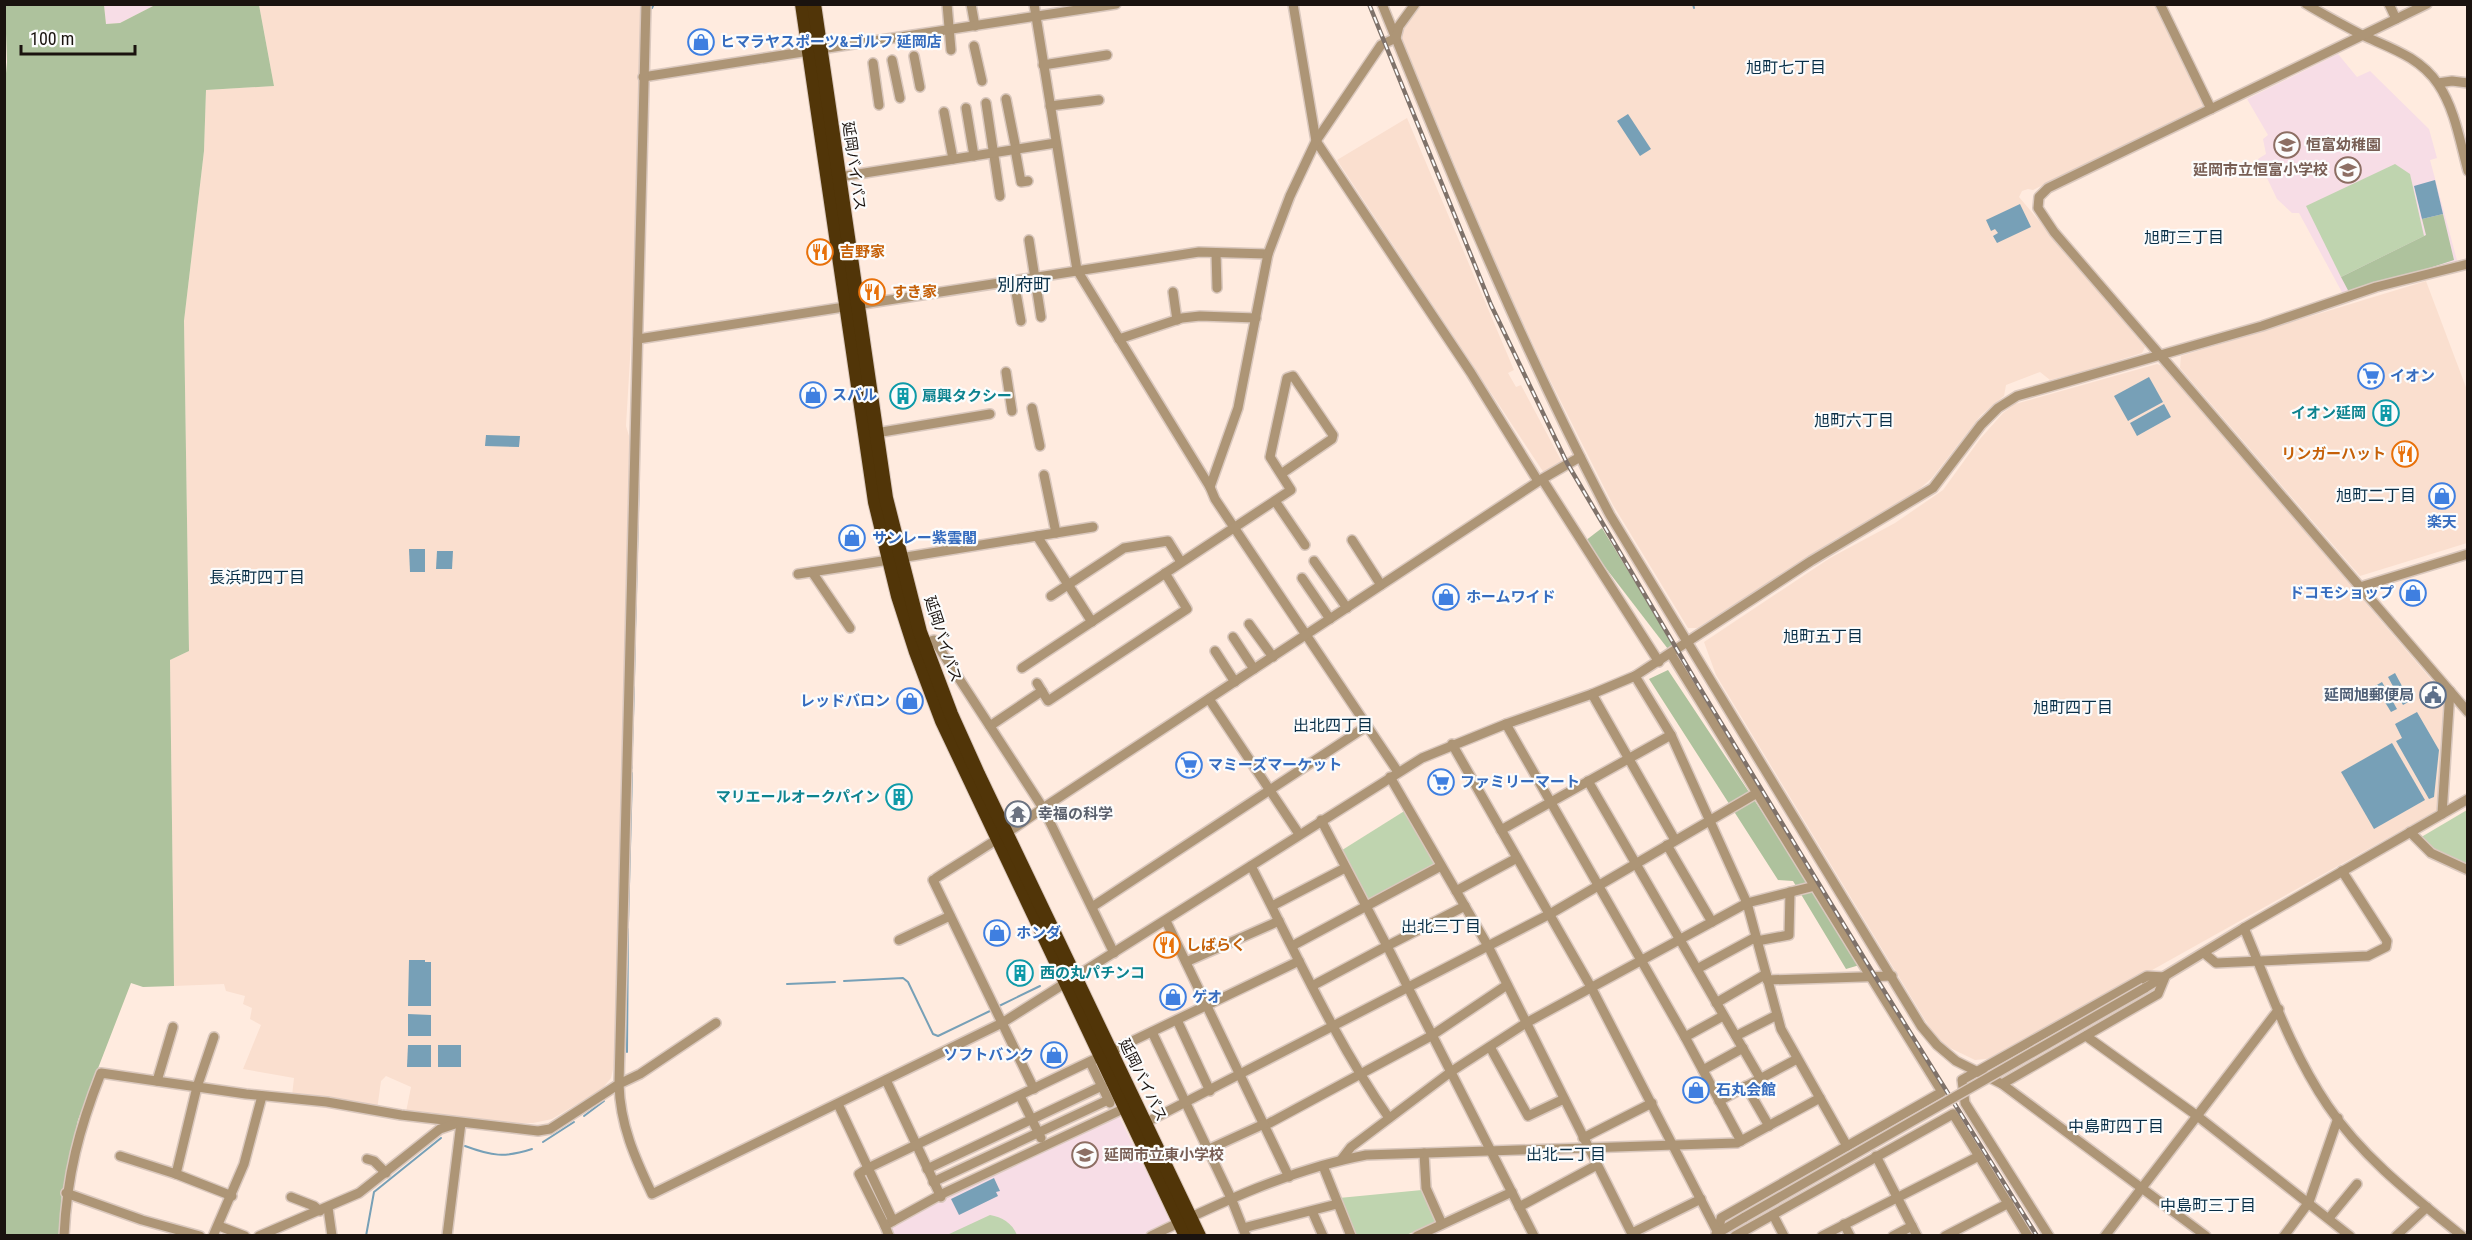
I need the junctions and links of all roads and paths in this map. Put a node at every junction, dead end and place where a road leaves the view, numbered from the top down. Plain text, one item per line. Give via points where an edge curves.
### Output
1 (646, 4) edge
2 (802, 4) edge
3 (814, 4) edge
4 (971, 4) edge
5 (1034, 4) edge
6 (1116, 4) edge
7 (1293, 4) edge
8 (1382, 4) edge
9 (1415, 4) edge
10 (2160, 4) edge
11 (2306, 4) edge
12 (2389, 4) edge
13 (2427, 4) edge
14 (1103, 5) edge
15 (947, 9) edge
16 (938, 15) dead end
17 (1036, 17) junction
18 (2396, 19) junction
19 (975, 26) junction
20 (950, 30) junction
21 (2363, 35) junction
22 (1396, 38) junction
23 (974, 46) dead end
24 (815, 50) junction
25 (951, 50) dead end
26 (1107, 55) dead end
27 (914, 56) dead end
28 (892, 60) dead end
29 (873, 63) dead end
30 (1043, 65) junction
31 (643, 76) junction
32 (982, 81) dead end
33 (2438, 83) junction
34 (2468, 84) edge
35 (920, 87) dead end
36 (900, 98) dead end
37 (1006, 99) dead end
38 (1099, 100) dead end
39 (986, 103) dead end
40 (879, 105) dead end
41 (1050, 106) junction
42 (966, 108) dead end
43 (2211, 109) junction
44 (944, 112) dead end
45 (1316, 141) junction
46 (1056, 143) junction
47 (1016, 149) junction
48 (994, 153) junction
49 (974, 156) junction
50 (953, 159) junction
51 (2467, 169) edge
52 (839, 177) junction
53 (1028, 181) dead end
54 (1000, 196) dead end
55 (1029, 240) dead end
56 (1215, 253) junction
57 (1268, 254) junction
58 (2468, 264) edge
59 (1077, 270) junction
60 (1035, 277) junction
61 (1014, 281) junction
62 (1217, 288) dead end
63 (1173, 292) dead end
64 (852, 306) junction
65 (1041, 317) dead end
66 (1256, 318) junction
67 (1177, 320) junction
68 (1020, 321) dead end
69 (638, 339) junction
70 (1119, 339) junction
71 (2161, 356) junction
72 (1006, 372) dead end
73 (1032, 408) dead end
74 (1012, 411) dead end
75 (990, 414) dead end
76 (876, 433) junction
77 (1040, 446) dead end
78 (1580, 457) junction
79 (1281, 474) junction
80 (1044, 475) dead end
81 (1540, 480) junction
82 (1210, 487) junction
83 (1275, 501) junction
84 (1093, 527) dead end
85 (1235, 527) junction
86 (1056, 533) junction
87 (1037, 536) junction
88 (1352, 540) dead end
89 (1305, 545) dead end
90 (2468, 554) edge
91 (895, 559) junction
92 (1314, 561) dead end
93 (1181, 562) junction
94 (812, 572) junction
95 (1165, 573) junction
96 (798, 574) dead end
97 (1302, 578) dead end
98 (1068, 585) junction
99 (1381, 585) junction
100 (2360, 587) junction
101 (1051, 596) dead end
102 (1347, 608) junction
103 (1330, 619) junction
104 (1092, 622) junction
105 (1249, 624) dead end
106 (850, 628) dead end
107 (1306, 635) junction
108 (1233, 637) dead end
109 (1688, 641) junction
110 (919, 645) junction
111 (1215, 651) dead end
112 (1671, 654) junction
113 (1273, 657) junction
114 (1659, 662) junction
115 (1022, 668) dead end
116 (1254, 669) junction
117 (1635, 676) junction
118 (1235, 682) junction
119 (2450, 691) junction
120 (1592, 694) junction
121 (1209, 699) junction
122 (2468, 712) edge
123 (1506, 724) junction
124 (990, 726) junction
125 (1367, 726) junction
126 (1671, 735) junction
127 (1452, 744) junction
128 (1629, 759) junction
129 (1394, 774) junction
130 (1588, 781) junction
131 (1269, 790) junction
132 (1757, 793) junction
133 (2468, 799) edge
134 (1551, 802) junction
135 (1043, 808) junction
136 (2442, 814) junction
137 (1710, 819) junction
138 (1321, 820) junction
139 (1502, 830) junction
140 (2410, 832) junction
141 (1299, 834) junction
142 (1003, 837) junction
143 (1671, 843) junction
144 (1517, 858) junction
145 (1636, 864) junction
146 (1251, 866) junction
147 (1441, 866) junction
148 (1345, 868) junction
149 (2468, 870) edge
150 (2342, 872) junction
151 (1815, 885) junction
152 (1597, 886) junction
153 (1456, 891) junction
154 (1790, 892) junction
155 (1747, 903) junction
156 (1272, 906) junction
157 (1365, 906) junction
158 (1465, 906) junction
159 (1092, 908) junction
160 (1550, 914) junction
161 (950, 916) junction
162 (1166, 921) junction
163 (1279, 921) junction
164 (1712, 922) junction
165 (2244, 928) junction
166 (1680, 939) junction
167 (1756, 939) junction
168 (899, 940) dead end
169 (1292, 946) junction
170 (1387, 946) junction
171 (1488, 946) junction
172 (1114, 953) junction
173 (2204, 953) junction
174 (1641, 960) junction
175 (1299, 961) junction
176 (2258, 961) junction
177 (1186, 962) junction
178 (1697, 969) junction
179 (1870, 976) junction
180 (1892, 976) junction
181 (1767, 977) junction
182 (2165, 977) junction
183 (1071, 980) junction
184 (1507, 985) junction
185 (1312, 986) junction
186 (1591, 987) junction
187 (1407, 988) junction
188 (1716, 1003) junction
189 (1206, 1006) junction
190 (2279, 1009) junction
191 (1777, 1015) junction
192 (1724, 1016) junction
193 (1177, 1020) junction
194 (716, 1023) dead end
195 (1002, 1023) junction
196 (1526, 1023) junction
197 (173, 1027) dead end
198 (1332, 1027) junction
199 (1152, 1032) junction
200 (1431, 1036) junction
201 (1736, 1036) junction
202 (2086, 1036) junction
203 (214, 1037) dead end
204 (1685, 1037) junction
205 (1490, 1047) junction
206 (1743, 1048) junction
207 (1100, 1057) junction
208 (1797, 1059) junction
209 (1703, 1070) junction
210 (1452, 1071) junction
211 (1977, 1072) junction
212 (1240, 1075) junction
213 (1359, 1075) junction
214 (1760, 1078) junction
215 (886, 1080) junction
216 (158, 1081) junction
217 (619, 1084) junction
218 (2002, 1084) junction
219 (1102, 1086) junction
220 (1746, 1086) junction
221 (197, 1087) junction
222 (1034, 1089) junction
223 (1210, 1091) junction
224 (262, 1096) junction
225 (1020, 1096) junction
226 (1820, 1098) junction
227 (1564, 1099) junction
228 (1108, 1100) junction
229 (1719, 1101) junction
230 (1185, 1103) junction
231 (1652, 1103) junction
232 (838, 1104) junction
233 (1120, 1110) junction
234 (2196, 1115) junction
235 (2338, 1118) junction
236 (1389, 1119) junction
237 (1032, 1120) junction
238 (461, 1122) junction
239 (1145, 1124) junction
240 (1264, 1125) junction
241 (1769, 1125) junction
242 (1039, 1133) junction
243 (1583, 1138) junction
244 (1741, 1141) junction
245 (1674, 1145) junction
246 (916, 1146) junction
247 (1045, 1146) junction
248 (1847, 1146) junction
249 (1588, 1148) junction
250 (1207, 1150) junction
251 (1491, 1151) junction
252 (1424, 1153) junction
253 (120, 1156) dead end
254 (1876, 1156) junction
255 (1979, 1156) junction
256 (367, 1159) dead end
257 (1341, 1160) junction
258 (1597, 1165) junction
259 (1323, 1166) junction
260 (868, 1168) junction
261 (927, 1168) junction
262 (387, 1173) junction
263 (176, 1174) junction
264 (1288, 1177) junction
265 (933, 1182) junction
266 (2357, 1184) dead end
267 (2141, 1188) junction
268 (1512, 1192) junction
269 (66, 1193) junction
270 (232, 1196) junction
271 (291, 1197) dead end
272 (940, 1197) junction
273 (1897, 1197) junction
274 (1231, 1198) junction
275 (1701, 1199) junction
276 (883, 1200) junction
277 (2310, 1202) junction
278 (2009, 1203) junction
279 (873, 1204) junction
280 (1337, 1204) junction
281 (1519, 1207) junction
282 (2427, 1207) junction
283 (324, 1209) junction
284 (1312, 1211) junction
285 (1773, 1215) junction
286 (2330, 1218) junction
287 (1185, 1219) junction
288 (889, 1223) junction
289 (1442, 1224) junction
290 (1845, 1224) junction
291 (219, 1226) junction
292 (1912, 1226) junction
293 (279, 1232) edge
294 (1244, 1232) edge
295 (1632, 1234) edge
296 (1719, 1235) edge
297 (64, 1236) edge
298 (200, 1236) edge
299 (213, 1236) edge
300 (245, 1236) edge
301 (259, 1236) edge
302 (332, 1236) edge
303 (447, 1236) edge
304 (890, 1236) edge
305 (1151, 1236) edge
306 (1186, 1236) edge
307 (1199, 1236) edge
308 (1323, 1236) edge
309 (1351, 1236) edge
310 (1417, 1236) edge
311 (1534, 1236) edge
312 (1736, 1236) edge
313 (1784, 1236) edge
314 (1822, 1236) edge
315 (1850, 1236) edge
316 (1893, 1236) edge
317 (1917, 1236) edge
318 (1945, 1236) edge
319 (2028, 1236) edge
320 (2049, 1236) edge
321 (2105, 1236) edge
322 (2206, 1236) edge
323 (2284, 1236) edge
324 (2350, 1236) edge
325 (2396, 1236) edge
326 (2462, 1236) edge

1 - 31 street
2 - 24 highway, 延岡バイパス
3 - 24 highway, 延岡バイパス
4 - 19 street
5 - 17 street
6 - 14 street
7 - 45 street
8 - 22 street
9 - 22 street
10 - 43 street
11 - 21 street
12 - 18 street
13 - 18 street
14 - 17 street
15 - 16 street
15 - 20 street
17 - 19 street
17 - 30 street
18 - 21 street
19 - 20 street
20 - 24 street
20 - 25 street
21 - 33 street via 2408,55
21 - 43 street
22 - 45 street via 1381,45
22 - 78 street via 1497,281
23 - 32 street
24 - 31 street
24 - 52 highway, 延岡バイパス
24 - 64 highway, 延岡バイパス
26 - 30 street
27 - 35 street
28 - 36 street
29 - 40 street
30 - 41 street
31 - 69 street
33 - 34 street
33 - 51 street via 2451,107
37 - 47 street
38 - 41 street
39 - 48 street
41 - 46 street
42 - 49 street
43 - 71 street via 2048,188 2038,202 2043,218 2054,232
44 - 50 street
45 - 57 street
45 - 81 street
46 - 47 street
46 - 59 street
47 - 48 street
47 - 53 street via 1021,182
48 - 49 street
48 - 54 street
49 - 50 street
50 - 52 street
52 - 64 highway, 延岡バイパス
55 - 60 street
56 - 57 street
56 - 59 street via 1198,252
56 - 62 street
57 - 66 street
58 - 71 street via 2376,287 2312,311
59 - 60 street
59 - 70 street
60 - 61 street
60 - 65 street
61 - 64 street
61 - 68 street
63 - 67 street
64 - 69 street
64 - 76 highway, 延岡バイパス
64 - 91 highway, 延岡バイパス via 875,502
66 - 67 street via 1200,316
66 - 82 street via 1238,408
67 - 70 street
69 - 217 street
70 - 82 street
71 - 100 street
71 - 109 street via 2004,402 1933,488
72 - 74 street
73 - 77 street
75 - 76 street
76 - 91 highway, 延岡バイパス
78 - 81 street
78 - 109 street via 1610,515
79 - 79 street via 1270,457 1287,378 1293,376 1333,435
79 - 83 street via 1292,490
80 - 86 street
81 - 99 street
81 - 114 street
82 - 85 street
83 - 85 street
83 - 89 street
84 - 86 street
85 - 93 street
85 - 107 street
86 - 87 street
87 - 91 street
87 - 98 street
88 - 99 street
90 - 100 street
91 - 94 street
91 - 110 highway, 延岡バイパス
92 - 102 street
93 - 95 street
93 - 98 street via 1168,541 1124,548
94 - 96 street
94 - 106 street
95 - 104 street
95 - 124 street via 1187,609 1048,701 1039,687
97 - 103 street
98 - 101 street
98 - 104 street
99 - 102 street
100 - 119 street
102 - 103 street
103 - 107 street
104 - 115 street
105 - 113 street
107 - 113 street
107 - 125 street
108 - 116 street
109 - 112 street
109 - 180 street
110 - 124 street via 934,640
110 - 142 highway, 延岡バイパス via 942,721
111 - 118 street
112 - 114 street
112 - 132 street
113 - 116 street
114 - 117 street
116 - 118 street
117 - 120 street
117 - 126 street
118 - 121 street
119 - 122 street
119 - 136 street
120 - 123 street
120 - 128 street
121 - 131 street
121 - 135 street
123 - 127 street
123 - 134 street
124 - 135 street
125 - 129 street
125 - 131 street
126 - 128 street
126 - 137 street
127 - 129 street
127 - 139 street
128 - 130 street
128 - 143 street
129 - 138 street
129 - 147 street
130 - 134 street
130 - 145 street
131 - 141 street
131 - 159 street
132 - 137 street
132 - 151 street
133 - 136 street
134 - 139 street
134 - 152 street
135 - 142 street
135 - 159 street
136 - 140 street
137 - 143 street
137 - 155 street
138 - 141 street
138 - 148 street
139 - 144 street
140 - 149 street via 2431,853
140 - 150 street
141 - 146 street
142 - 161 street via 934,879
142 - 183 highway, 延岡バイパス
143 - 145 street
143 - 164 street
144 - 153 street
144 - 160 street
145 - 152 street
145 - 166 street
146 - 156 street
146 - 162 street
147 - 153 street
147 - 157 street
148 - 156 street
148 - 157 street
150 - 165 street
150 - 176 street via 2387,941 2386,947 2368,956
151 - 154 street
151 - 179 street
152 - 160 street
152 - 174 street
153 - 158 street
154 - 155 street
154 - 167 street via 1789,935
155 - 164 street
155 - 167 street
156 - 163 street
157 - 169 street
157 - 170 street
158 - 170 street
158 - 171 street
159 - 172 street
160 - 171 street
160 - 186 street
161 - 168 street
161 - 195 street
162 - 172 street
162 - 177 street
163 - 169 street
163 - 177 street
164 - 166 street
165 - 173 street
165 - 176 street
166 - 174 street
166 - 178 street
167 - 178 street
167 - 181 street
169 - 175 street
170 - 185 street
170 - 187 street
171 - 184 street
171 - 187 street
172 - 183 street
173 - 176 street via 2216,963
173 - 182 street
174 - 186 street
174 - 204 street
175 - 185 street
175 - 189 street
176 - 190 street
177 - 189 street
178 - 188 street
179 - 180 street
179 - 181 street
179 - 248 street via 1942,1092
180 - 211 street via 1921,1026 1937,1045
181 - 188 street
181 - 191 street
182 - 202 street via 2158,994
182 - 211 street via 2147,976
182 - 296 street, bridge
183 - 195 street
183 - 207 highway, 延岡バイパス
184 - 196 street
184 - 200 street
185 - 198 street
186 - 196 street
186 - 231 street
187 - 198 street
187 - 200 street
188 - 192 street
189 - 193 street
189 - 212 street
190 - 234 street
190 - 235 street via 2316,1087
191 - 201 street
191 - 208 street
192 - 201 street
192 - 204 street
193 - 199 street
193 - 223 street
194 - 217 street
195 - 215 street
195 - 222 street
196 - 205 street
196 - 227 street
197 - 216 street
198 - 212 street
198 - 213 street
199 - 207 street
199 - 230 street
200 - 210 street
200 - 213 street
201 - 206 street
202 - 218 street
202 - 234 street
203 - 221 street
204 - 209 street
205 - 210 street
205 - 227 street via 1528,1116
206 - 209 street
206 - 214 street
207 - 219 street
207 - 222 street
207 - 233 highway, 延岡バイパス
207 - 239 highway, 延岡バイパス
208 - 214 street
208 - 226 street
209 - 229 street
210 - 236 street
210 - 251 street
211 - 218 street
211 - 320 street via 1962,1080 1965,1103
212 - 223 street
212 - 240 street
213 - 236 street
213 - 240 street
214 - 220 street
215 - 232 street
215 - 246 street
216 - 221 street
216 - 269 street via 101,1073 82,1122
217 - 232 street via 629,1142 652,1194
217 - 238 street via 550,1129 526,1131
218 - 267 street
219 - 228 street
219 - 237 street
220 - 229 street
220 - 241 street
221 - 224 street
221 - 263 street
222 - 225 street
223 - 230 street
224 - 238 street
224 - 270 street
225 - 237 street
225 - 246 street
226 - 241 street
226 - 248 street
227 - 243 street
228 - 233 street
228 - 242 street
229 - 244 street
230 - 239 street
230 - 250 street
231 - 243 street
231 - 245 street
232 - 260 street
233 - 247 street
233 - 287 highway, 延岡バイパス
234 - 267 street
234 - 277 street
235 - 277 street
235 - 282 street via 2361,1147
236 - 257 street
237 - 242 street
237 - 261 street
238 - 262 street via 440,1129
238 - 303 street
239 - 287 highway, 延岡バイパス
240 - 250 street
240 - 264 street
241 - 244 street
242 - 247 street
242 - 265 street
243 - 249 street
244 - 245 street
245 - 249 street
245 - 275 street
246 - 260 street
246 - 261 street
247 - 272 street
248 - 296 street via 1721,1218
249 - 251 street
249 - 258 street
250 - 274 street
251 - 252 street
251 - 268 street
252 - 257 street
252 - 289 street via 1426,1188
253 - 263 street
254 - 255 street via 1953,1114
254 - 273 street
254 - 285 street
255 - 273 street
255 - 278 street
256 - 262 street
257 - 259 street
258 - 281 street
258 - 295 street
259 - 264 street
259 - 280 street
260 - 276 street
260 - 279 street via 860,1174
261 - 265 street
262 - 283 street via 359,1193
263 - 270 street
264 - 274 street
265 - 272 street
266 - 286 street
267 - 321 street
267 - 322 street
268 - 281 street
268 - 289 street
269 - 297 street
269 - 298 street
270 - 291 street
271 - 283 street
272 - 288 street
273 - 290 street
273 - 292 street
274 - 287 street
274 - 294 street
275 - 295 street
275 - 296 street
276 - 279 street
276 - 288 street
277 - 286 street
277 - 323 street
278 - 318 street
278 - 319 street
279 - 288 street
280 - 284 street
280 - 309 street
281 - 311 street
282 - 325 street
282 - 326 street
283 - 293 street
283 - 302 street
284 - 294 street
284 - 308 street
285 - 312 street
285 - 313 street
286 - 324 street
287 - 305 street
287 - 306 highway, 延岡バイパス
287 - 307 highway, 延岡バイパス
288 - 304 street
289 - 310 street
290 - 314 street
290 - 315 street
291 - 299 street
291 - 300 street
292 - 316 street
292 - 317 street
293 - 301 street

